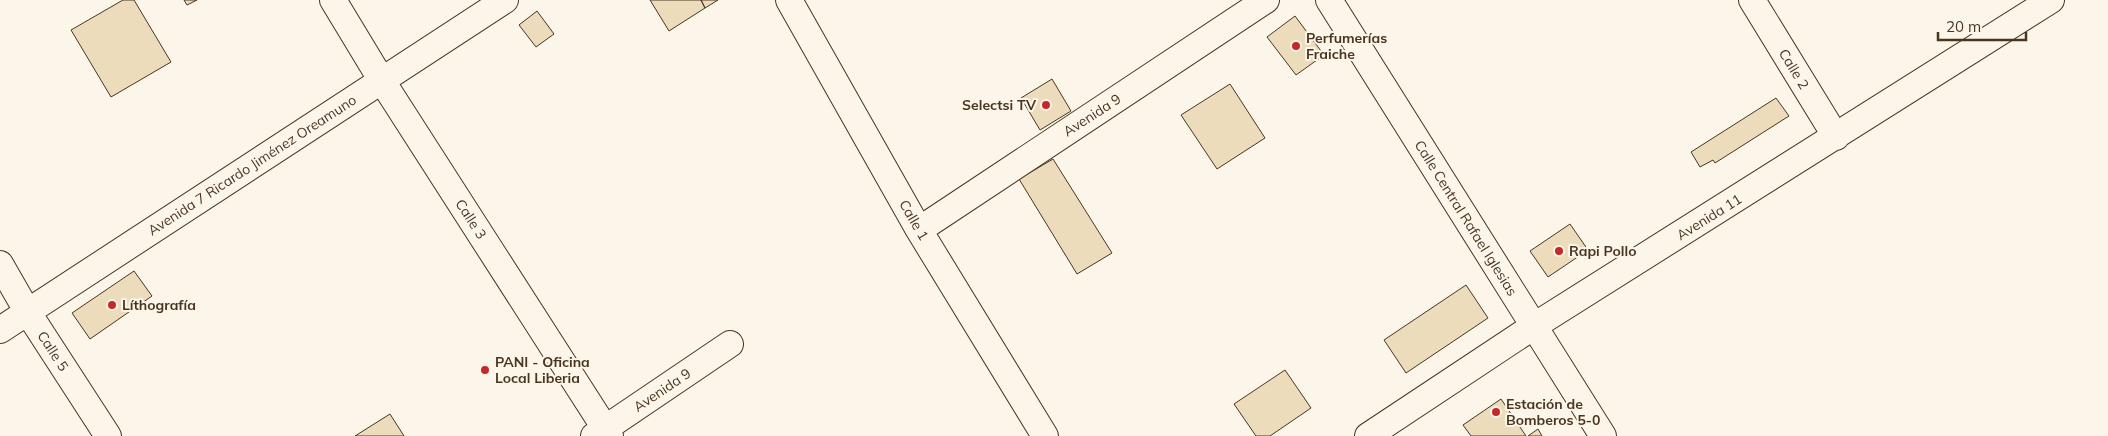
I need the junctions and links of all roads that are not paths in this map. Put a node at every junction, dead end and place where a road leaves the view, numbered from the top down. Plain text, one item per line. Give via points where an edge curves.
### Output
1 (333, 0) edge
2 (505, 0) edge
3 (789, 0) edge
4 (1266, 0) edge
5 (1329, 0) edge
6 (1752, 0) edge
7 (2051, 0) edge
8 (382, 80) junction
9 (1836, 137) junction
10 (919, 230) junction
11 (0, 264) edge
12 (27, 310) junction
13 (1534, 326) junction
14 (0, 330) edge
15 (730, 344) dead end
16 (603, 433) edge
17 (108, 436) edge
18 (1045, 436) edge
19 (1368, 436) edge
20 (1603, 436) edge

1 - 8 street, Calle 3
2 - 8 street, Avenida 7 Ricardo Jiménez Oreamuno
3 - 10 street, Calle 1
4 - 10 street, Avenida 9
5 - 13 street, Calle Central Rafael Iglesias
6 - 9 street, Calle 2
7 - 9 street, Avenida 11
8 - 12 street, Avenida 7 Ricardo Jiménez Oreamuno
8 - 16 street, Calle 3
9 - 13 street, Avenida 11
10 - 18 street, Calle 1
11 - 12 street, Calle 5
12 - 14 street, Avenida 7 Ricardo Jiménez Oreamuno
12 - 17 street, Calle 5
13 - 19 street, Avenida 11
13 - 20 street, Calle Central Rafael Iglesias
15 - 16 street, Avenida 9

